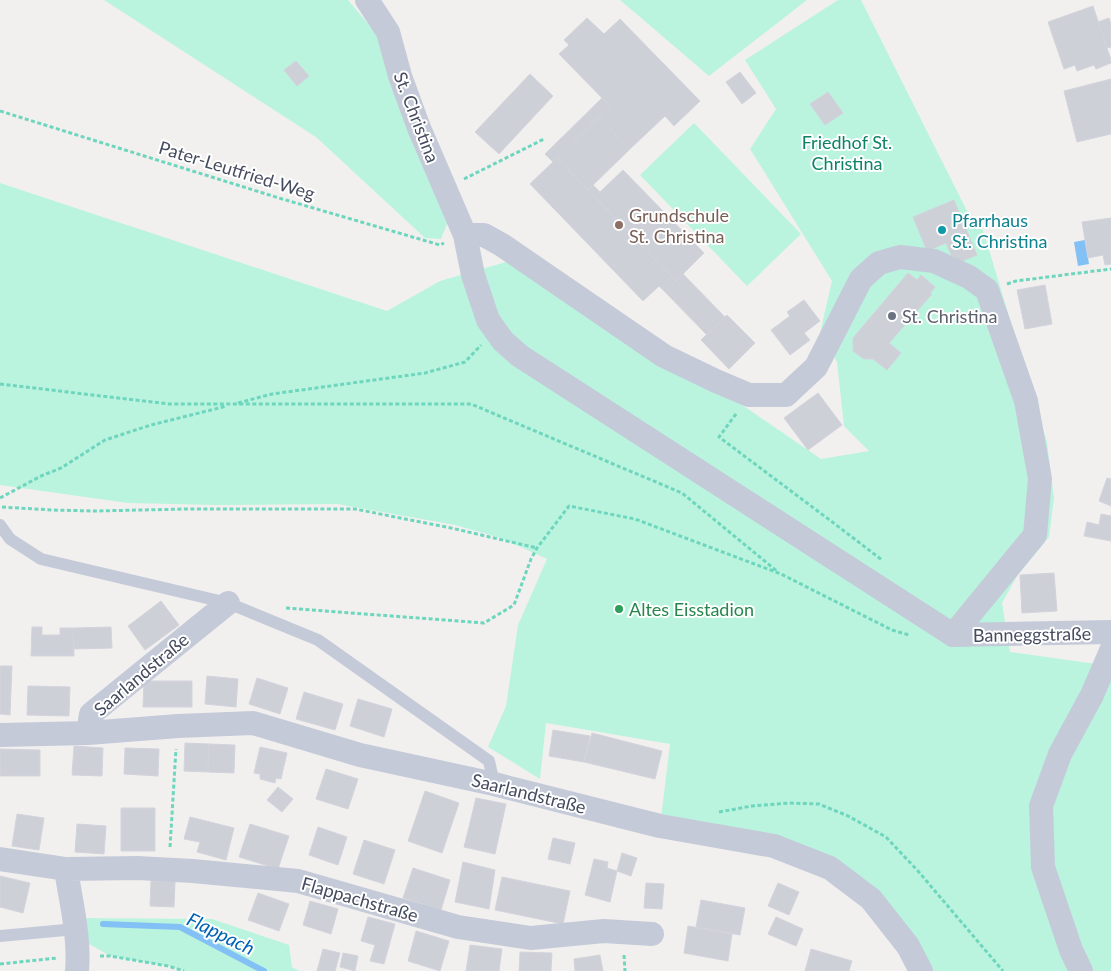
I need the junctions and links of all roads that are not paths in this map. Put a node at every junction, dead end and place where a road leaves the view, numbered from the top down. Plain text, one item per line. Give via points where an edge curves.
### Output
1 (367, 0) edge
2 (465, 235) junction
3 (0, 525) edge
4 (228, 603) junction
5 (1111, 632) edge
6 (953, 635) junction
7 (1111, 651) edge
8 (88, 732) junction
9 (0, 735) edge
10 (494, 784) junction
11 (0, 859) edge
12 (66, 869) junction
13 (652, 934) dead end
14 (0, 936) edge
15 (77, 948) edge
16 (921, 971) edge
17 (1081, 971) edge

1 - 2 street, St. Christina via 388,32 409,102
2 - 6 street, St. Christina via 472,275 488,320 503,341 520,356
2 - 6 street via 484,235 664,356 749,395 786,395 816,366 861,279 879,263 900,256 934,260 987,290 1026,401 1040,479 1035,535
3 - 4 lane via 10,539 41,559
4 - 8 street, Saarlandstraße via 90,714
4 - 10 lane via 318,640 489,761
5 - 6 street, Banneggstraße
7 - 17 street via 1060,754 1041,806 1043,868
8 - 9 street, Saarlandstraße
8 - 10 street, Saarlandstraße via 253,723 360,755
10 - 16 street, Saarlandstraße via 660,826 774,846 830,868 871,899 908,946
11 - 12 street, Flappachstraße
12 - 13 street, Flappachstraße via 137,868 298,881 458,927 531,938 604,931
12 - 15 street
14 - 15 lane

